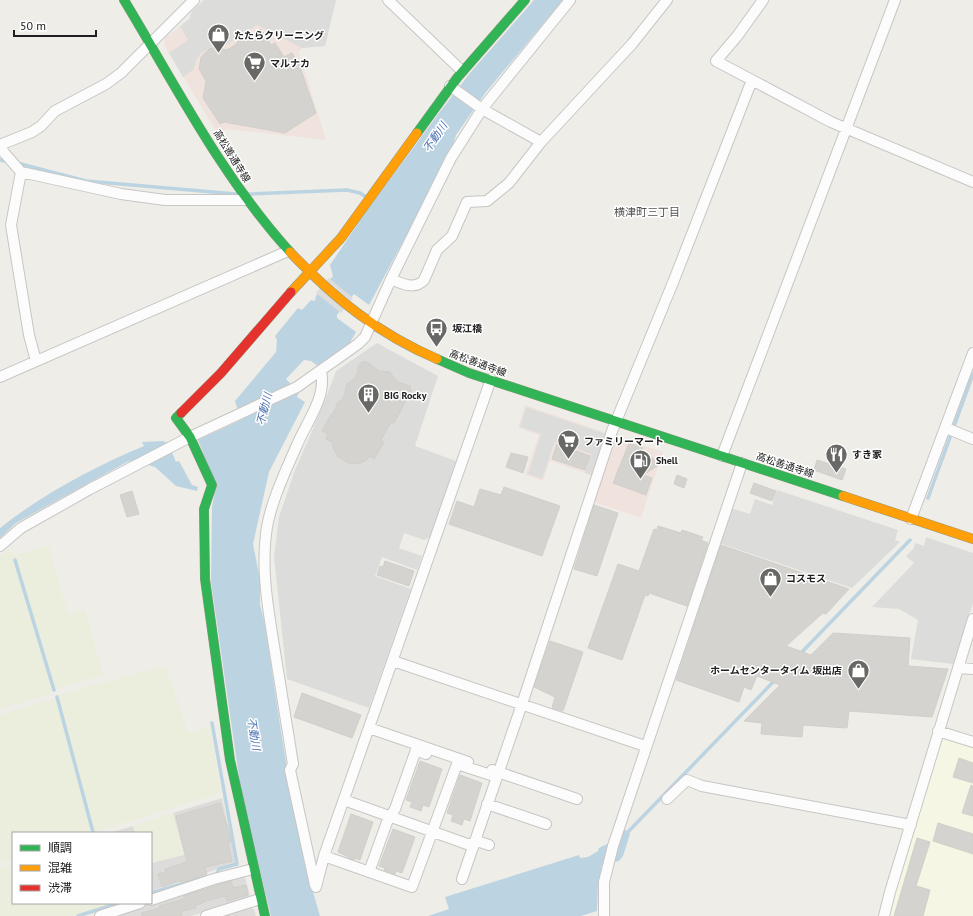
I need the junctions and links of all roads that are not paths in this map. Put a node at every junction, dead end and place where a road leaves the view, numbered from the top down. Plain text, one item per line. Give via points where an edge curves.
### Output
1 (124, 0) edge
2 (194, 0) edge
3 (388, 0) edge
4 (525, 0) edge
5 (570, 0) edge
6 (667, 0) edge
7 (895, 0) edge
8 (760, 1) edge
9 (151, 43) junction
10 (462, 71) junction
11 (752, 80) junction
12 (452, 88) junction
13 (479, 107) junction
14 (847, 129) junction
15 (541, 142) junction
16 (0, 146) edge
17 (16, 166) junction
18 (973, 182) edge
19 (244, 196) junction
20 (288, 251) junction
21 (309, 273) junction
22 (391, 279) junction
23 (371, 324) junction
24 (973, 353) edge
25 (36, 361) junction
26 (321, 372) junction
27 (0, 377) edge
28 (491, 380) junction
29 (616, 422) junction
30 (950, 429) junction
31 (190, 437) junction
32 (973, 439) edge
33 (722, 456) junction
34 (742, 462) junction
35 (911, 519) junction
36 (973, 539) edge
37 (0, 546) edge
38 (973, 619) edge
39 (393, 661) junction
40 (958, 668) junction
41 (973, 669) edge
42 (522, 704) junction
43 (369, 728) junction
44 (938, 731) junction
45 (973, 742) edge
46 (645, 746) junction
47 (457, 764) junction
48 (498, 774) junction
49 (578, 799) dead end
50 (667, 799) dead end
51 (344, 800) junction
52 (487, 804) junction
53 (390, 817) junction
54 (546, 824) dead end
55 (911, 825) junction
56 (432, 832) junction
57 (474, 843) junction
58 (489, 845) dead end
59 (324, 856) junction
60 (253, 869) junction
61 (369, 872) junction
62 (462, 879) dead end
63 (260, 899) junction
64 (152, 900) edge
65 (137, 904) edge
66 (100, 916) edge
67 (206, 916) edge
68 (265, 916) edge
69 (604, 916) edge
70 (884, 916) edge

1 - 9 street, 高松善通寺線
2 - 9 street
3 - 10 street
4 - 10 street
5 - 13 street
6 - 15 street via 632,44
7 - 14 street
8 - 11 street via 738,35 716,60
9 - 16 street via 106,84 60,108 32,132
9 - 19 street, 高松善通寺線
10 - 12 street
11 - 14 street
11 - 29 street
12 - 13 street
12 - 21 street via 342,238
13 - 15 street
13 - 22 street
14 - 18 street
14 - 33 street
15 - 22 street via 510,183 490,199 467,202 452,236 437,250 421,284 403,284
16 - 17 street
17 - 19 street via 131,196 165,200
17 - 25 street via 11,225 29,334
19 - 20 street, 高松善通寺線
20 - 21 street, 高松善通寺線
20 - 25 street
21 - 23 street, 高松善通寺線
21 - 31 street via 221,374 176,418
22 - 23 street
23 - 26 street via 365,337 358,344
23 - 28 street, 高松善通寺線 via 433,358
24 - 30 street
25 - 27 street
26 - 31 street via 297,387
26 - 59 street via 323,381 316,406 297,445 271,512 266,534 265,561 270,617 293,764 290,770 316,887
28 - 29 street, 高松善通寺線
28 - 39 street
29 - 33 street, 高松善通寺線
29 - 42 street
30 - 32 street
30 - 35 street
31 - 37 street via 44,514 21,528
31 - 60 street via 212,485 204,509 205,579 230,760
33 - 34 street, 高松善通寺線
34 - 35 street, 高松善通寺線
34 - 46 street
35 - 36 street, 高松善通寺線
38 - 40 street
39 - 42 street
39 - 43 street
40 - 41 street
40 - 44 street
42 - 46 street
42 - 48 street
43 - 48 street
43 - 51 street
44 - 45 street
44 - 55 street
46 - 69 street via 607,865
47 - 48 street
47 - 53 street via 416,750
47 - 56 street
48 - 49 street
48 - 52 street
50 - 55 street via 687,780 702,786
51 - 53 street
51 - 59 street
52 - 54 street
52 - 57 street
53 - 56 street
53 - 61 street
55 - 70 street
56 - 57 street via 467,844
56 - 61 street via 412,887
57 - 58 street
57 - 62 street
59 - 61 street
60 - 63 street
60 - 64 street
63 - 67 street
63 - 68 street
65 - 66 street

